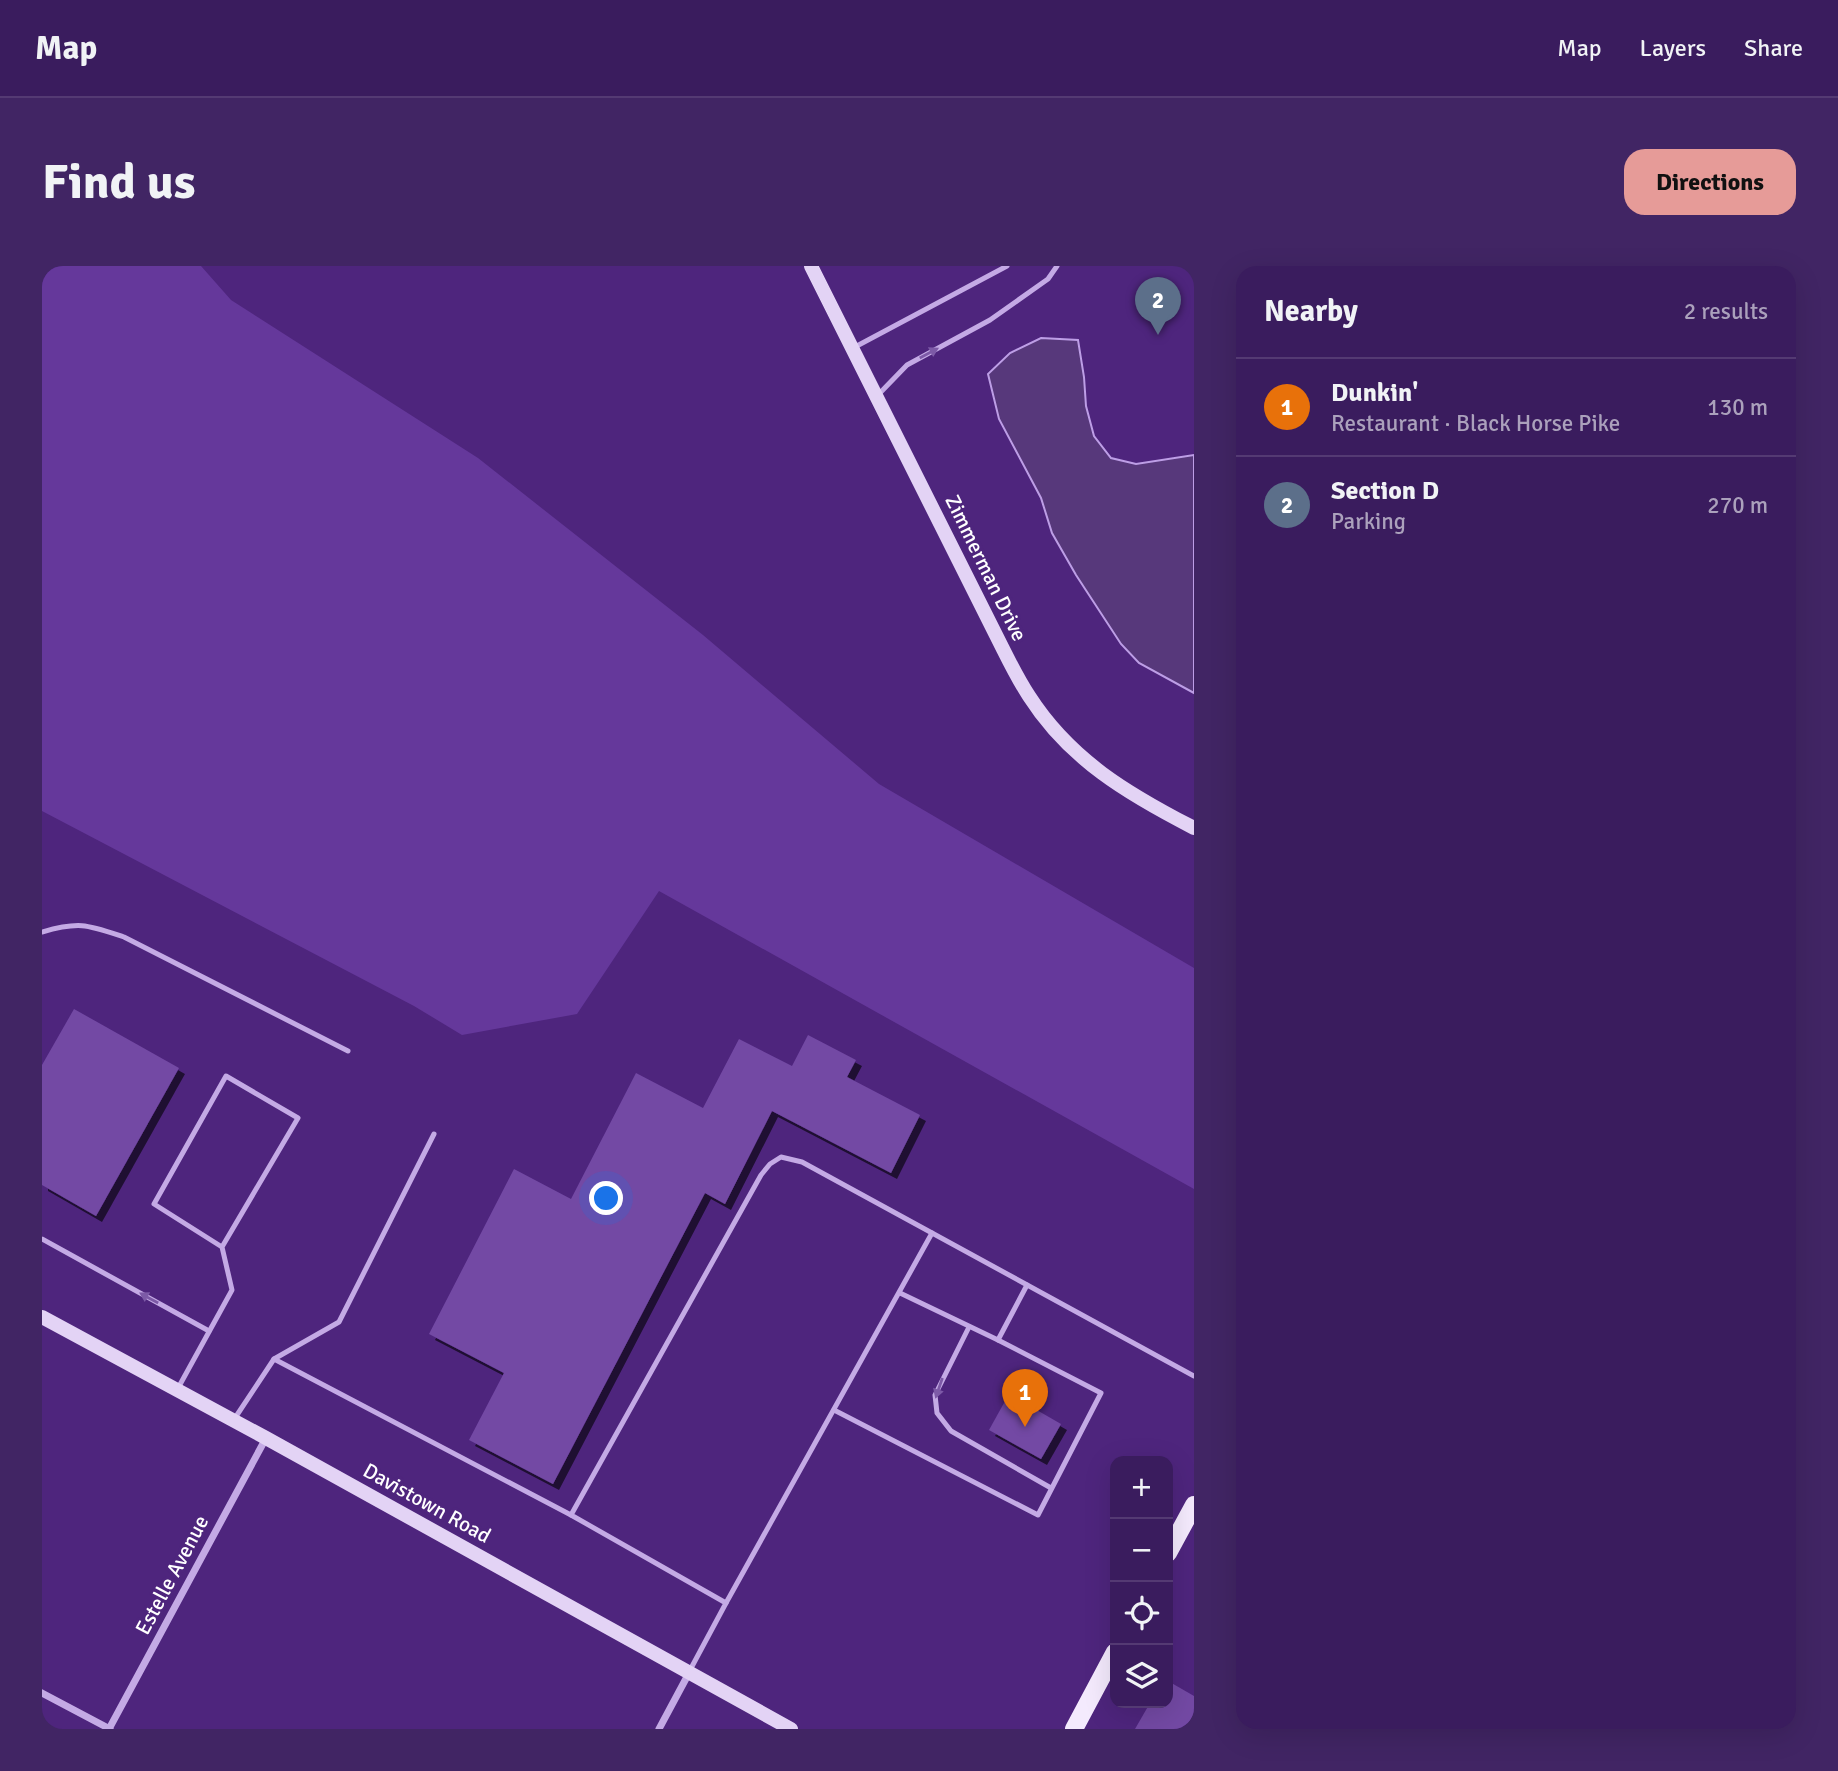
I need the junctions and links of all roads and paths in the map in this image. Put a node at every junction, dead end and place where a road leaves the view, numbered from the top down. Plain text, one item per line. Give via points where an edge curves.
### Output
1 (811, 266) edge
2 (1007, 266) edge
3 (1057, 266) edge
4 (853, 348) junction
5 (877, 396) junction
6 (1194, 828) edge
7 (42, 932) edge
8 (348, 1051) dead end
9 (434, 1134) dead end
10 (932, 1233) junction
11 (42, 1239) edge
12 (222, 1247) junction
13 (1027, 1285) junction
14 (900, 1293) junction
15 (42, 1317) edge
16 (969, 1327) junction
17 (209, 1331) junction
18 (998, 1340) junction
19 (274, 1359) junction
20 (1194, 1376) edge
21 (177, 1390) junction
22 (834, 1410) junction
23 (233, 1420) junction
24 (266, 1438) junction
25 (1051, 1488) junction
26 (1194, 1505) edge
27 (571, 1516) junction
28 (1173, 1544) edge
29 (726, 1603) junction
30 (1110, 1661) edge
31 (689, 1673) junction
32 (42, 1693) edge
33 (110, 1729) edge
34 (659, 1729) edge
35 (791, 1729) edge
36 (1074, 1729) edge

1 - 4 street, Zimmerman Drive
2 - 4 lane
5 -> 3 lane via 907,365 990,320 1048,279
4 - 5 street, Zimmerman Drive
5 - 6 street, Zimmerman Drive via 1028,696 1102,775
7 - 8 lane via 87,925 124,937
9 - 19 lane via 339,1322
10 - 13 lane
10 - 14 lane
10 - 27 lane via 802,1162 781,1157 770,1164
17 -> 11 lane
12 - 12 lane via 154,1204 226,1076 298,1118
12 - 17 lane via 232,1290
13 - 18 lane
13 - 20 lane
14 - 16 lane
14 - 22 lane
15 - 21 street, Davistown Road
16 - 18 lane
16 -> 25 lane via 935,1395 937,1413 951,1431
17 - 21 lane
18 - 25 lane via 1101,1393
19 - 23 lane
19 - 27 lane
21 - 23 street, Davistown Road
22 - 25 lane via 1038,1515
22 - 29 lane
23 - 24 street, Davistown Road
24 - 31 street, Davistown Road
24 - 33 street, Estelle Avenue
26 - 28 main road
27 - 29 lane
29 - 31 lane
30 - 36 main road
31 - 34 street
31 - 35 street, Davistown Road
32 - 33 street

